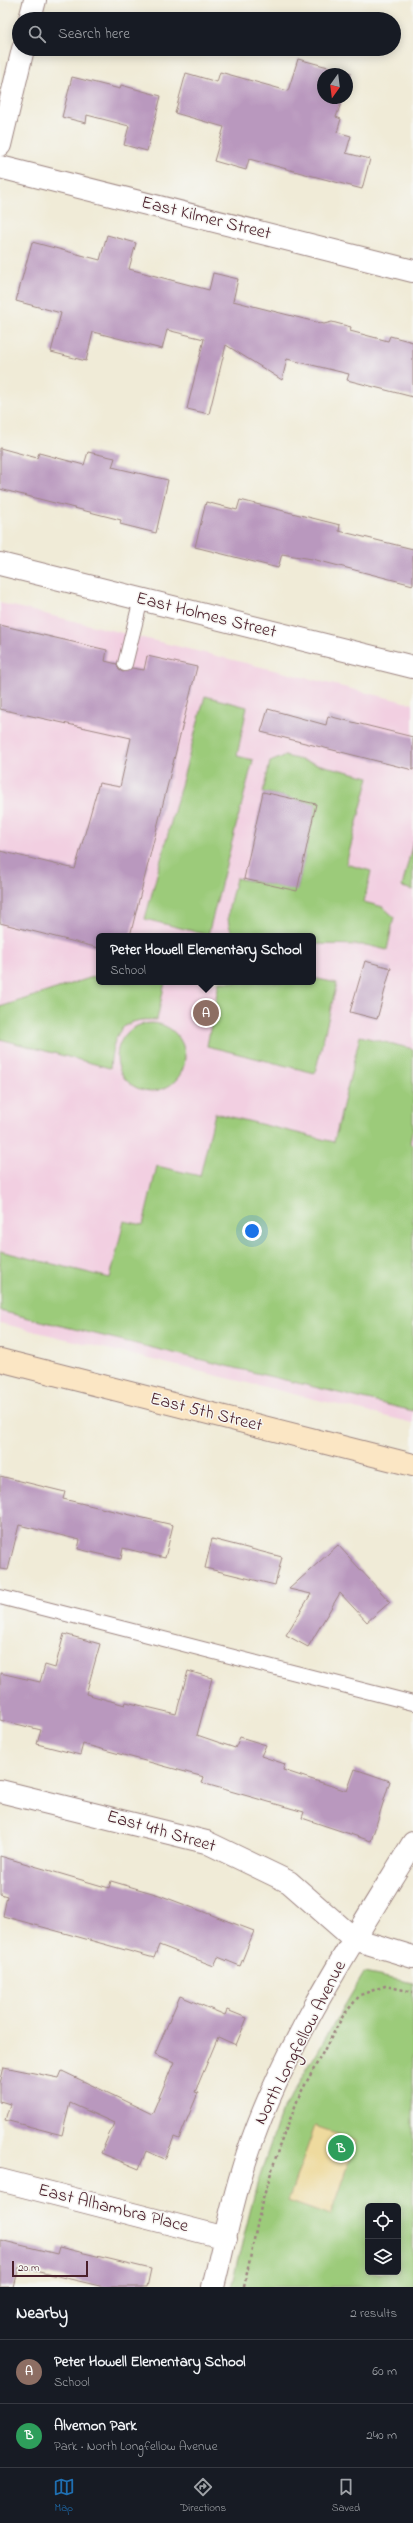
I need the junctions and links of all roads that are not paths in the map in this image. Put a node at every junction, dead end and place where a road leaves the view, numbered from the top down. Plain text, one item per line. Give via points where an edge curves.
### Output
1 (35, 0) edge
2 (32, 12) edge
3 (21, 56) edge
4 (0, 145) edge
5 (0, 167) edge
6 (413, 271) edge
7 (0, 564) edge
8 (141, 599) junction
9 (125, 664) dead end
10 (413, 668) edge
11 (0, 1360) edge
12 (413, 1465) edge
13 (0, 1597) edge
14 (413, 1703) edge
15 (0, 1791) edge
16 (413, 1843) edge
17 (354, 1939) junction
18 (413, 1957) edge
19 (0, 2180) edge
20 (226, 2238) junction
21 (213, 2287) edge

1 - 2 street
3 - 4 street
5 - 6 street, East Kilmer Street
7 - 8 street, East Holmes Street
8 - 9 lane
8 - 10 street, East Holmes Street
11 - 12 street, East 5th Street
13 - 14 lane
15 - 17 street, East 4th Street via 206,1842 289,1882
16 - 17 street, North Longfellow Avenue
17 - 18 street, East 4th Street
17 - 20 street, North Longfellow Avenue via 272,2091 252,2142
19 - 20 street, East Alhambra Place
20 - 21 street, North Longfellow Avenue

